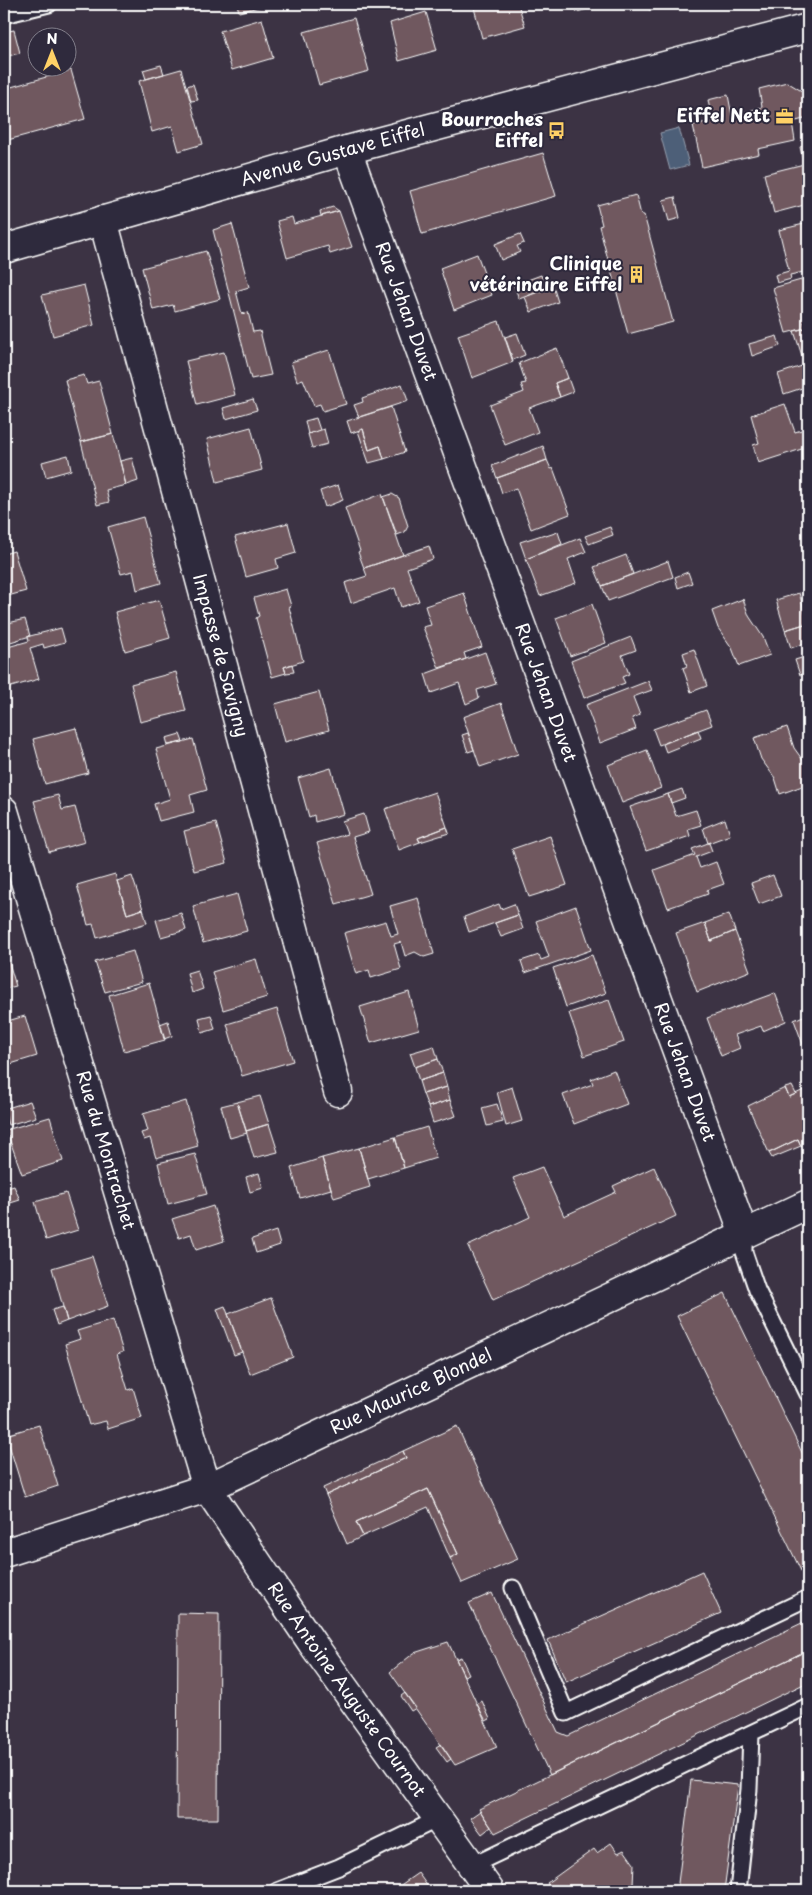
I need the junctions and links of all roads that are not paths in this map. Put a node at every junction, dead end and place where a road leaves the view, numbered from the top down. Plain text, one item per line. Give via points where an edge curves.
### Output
1 (49, 4) edge
2 (4, 16) edge
3 (808, 28) edge
4 (347, 150) junction
5 (102, 220) junction
6 (4, 249) edge
7 (4, 811) edge
8 (338, 1092) dead end
9 (808, 1204) edge
10 (744, 1234) junction
11 (808, 1394) edge
12 (207, 1488) junction
13 (4, 1553) edge
14 (513, 1588) dead end
15 (808, 1598) edge
16 (808, 1706) edge
17 (751, 1734) junction
18 (438, 1819) junction
19 (472, 1866) junction
20 (277, 1891) edge
21 (490, 1891) edge
22 (738, 1891) edge

1 - 2 lane
3 - 4 street, Avenue Gustave Eiffel
4 - 5 street, Avenue Gustave Eiffel
4 - 10 street, Rue Jehan Duvet
5 - 6 street, Avenue Gustave Eiffel
5 - 8 street, Impasse de Savigny
7 - 12 street, Rue du Montrachet
9 - 10 street, Rue Maurice Blondel
10 - 11 lane via 744,1252 757,1290
10 - 12 street, Rue Maurice Blondel
12 - 13 street, Rue Maurice Blondel
12 - 18 street, Rue Antoine Auguste Cournot via 312,1643
14 - 15 lane via 566,1713
16 - 17 lane
17 - 19 lane
17 - 22 lane via 749,1789
18 - 19 street, Rue Antoine Auguste Cournot
18 - 20 lane via 339,1867
19 - 21 street, Rue Antoine Auguste Cournot

